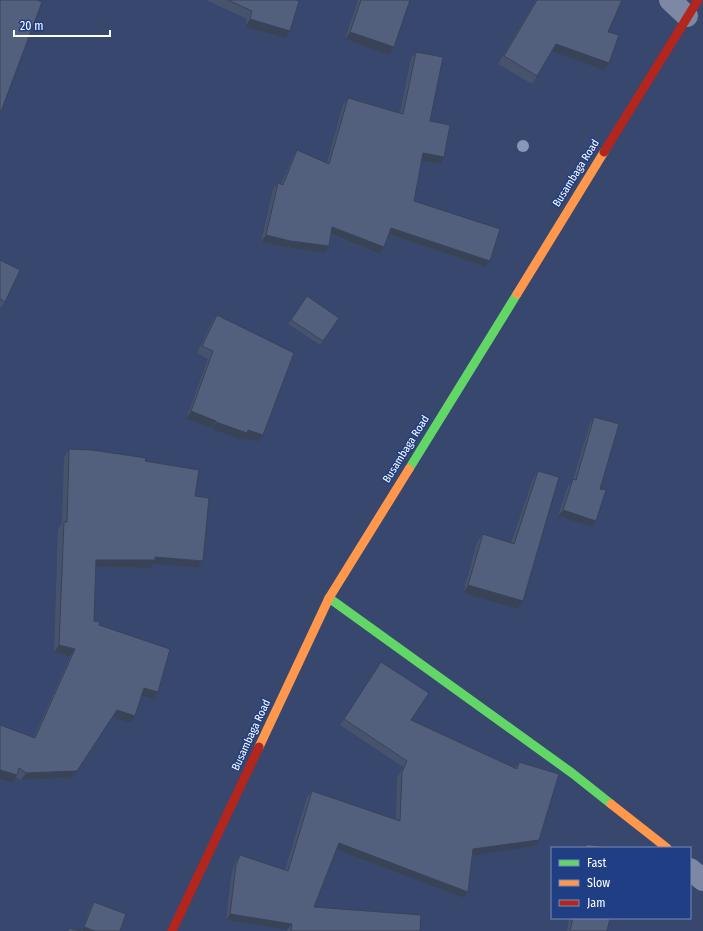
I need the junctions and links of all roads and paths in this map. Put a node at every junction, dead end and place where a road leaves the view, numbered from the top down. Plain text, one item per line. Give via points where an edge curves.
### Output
1 (670, 0) edge
2 (692, 8) edge
3 (329, 598) junction
4 (666, 847) edge
5 (691, 869) edge
6 (703, 880) edge
7 (172, 931) edge

1 - 2 street
2 - 3 street, Busambaga Road
3 - 4 street via 572,773
3 - 7 street, Busambaga Road
5 - 6 street

